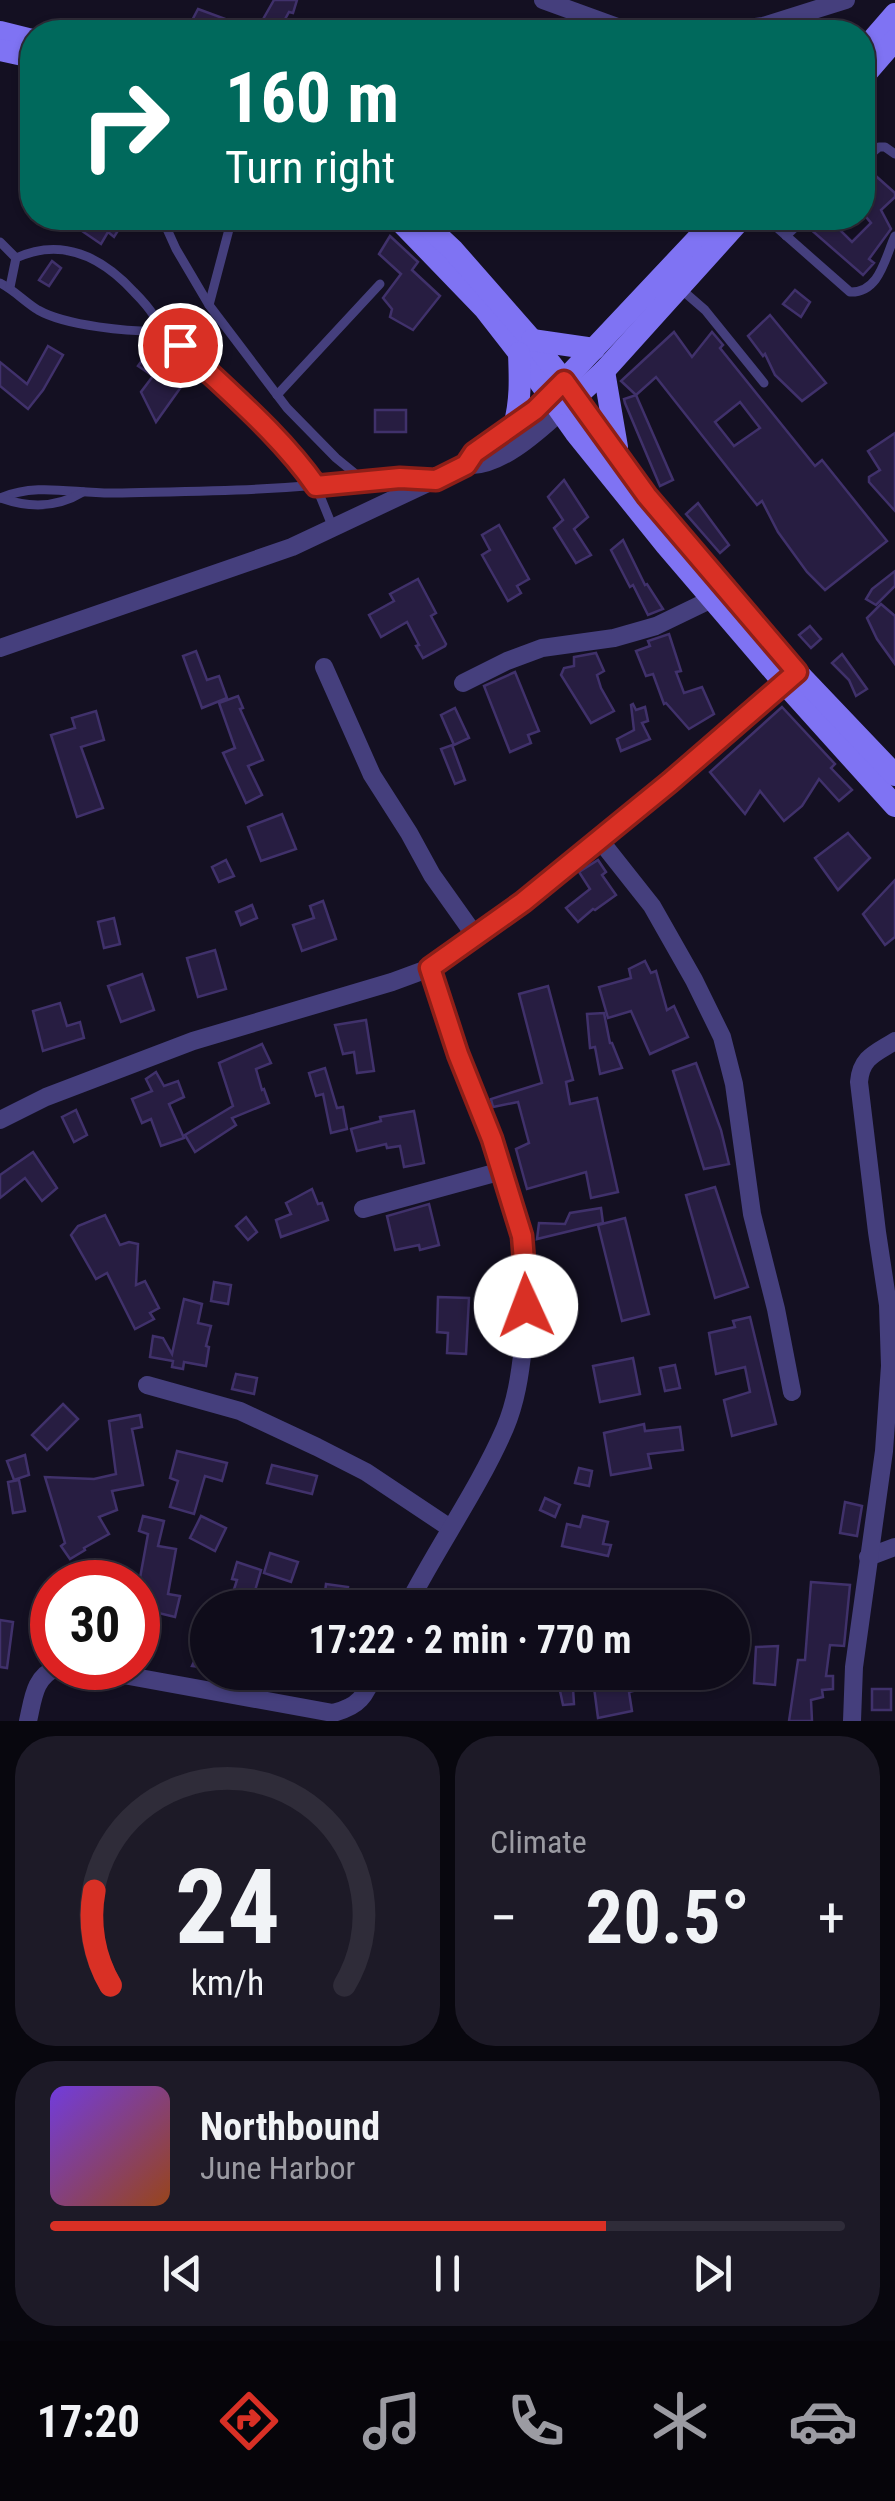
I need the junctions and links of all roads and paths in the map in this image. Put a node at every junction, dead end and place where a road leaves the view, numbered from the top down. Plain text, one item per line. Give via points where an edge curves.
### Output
1 (543, 0) edge
2 (846, 0) edge
3 (594, 8) edge
4 (895, 14) edge
5 (782, 20) edge
6 (875, 37) edge
7 (895, 40) edge
8 (875, 63) edge
9 (167, 230) edge
10 (229, 230) edge
11 (409, 230) edge
12 (432, 230) edge
13 (706, 230) edge
14 (731, 230) edge
15 (779, 230) edge
16 (792, 230) edge
17 (786, 236) junction
18 (895, 236) edge
19 (0, 242) edge
20 (16, 258) junction
21 (380, 284) dead end
22 (5, 285) edge
23 (680, 288) junction
24 (209, 305) junction
25 (162, 332) junction
26 (526, 346) junction
27 (599, 360) junction
28 (764, 383) dead end
29 (277, 395) junction
30 (563, 396) junction
31 (514, 426) junction
32 (619, 456) junction
33 (466, 465) junction
34 (363, 480) junction
35 (436, 480) junction
36 (316, 486) junction
37 (84, 492) junction
38 (0, 498) edge
39 (333, 528) junction
40 (712, 599) junction
41 (0, 648) edge
42 (324, 667) dead end
43 (791, 678) junction
44 (463, 684) dead end
45 (895, 775) edge
46 (895, 806) edge
47 (599, 839) junction
48 (476, 936) junction
49 (430, 968) junction
50 (895, 1041) edge
51 (0, 1120) edge
52 (502, 1172) junction
53 (363, 1208) dead end
54 (147, 1385) dead end
55 (792, 1392) dead end
56 (450, 1528) junction
57 (895, 1548) edge
58 (868, 1558) junction
59 (415, 1590) edge
60 (160, 1682) edge
61 (190, 1687) edge
62 (35, 1690) edge
63 (206, 1690) edge
64 (367, 1690) edge
65 (28, 1721) edge
66 (852, 1721) edge

1 - 3 street
2 - 5 street
4 - 6 main road
7 - 8 main road
9 - 24 lane
10 - 24 lane
11 - 26 main road
12 - 26 main road
13 - 27 main road
14 - 23 main road
15 - 17 lane
16 - 17 lane
17 - 18 lane via 858,292 876,279
19 - 20 lane
20 - 22 lane
20 - 25 lane via 49,248 104,264
21 - 29 lane
22 - 25 lane via 41,312
23 - 27 main road
23 - 28 lane
24 - 29 lane
25 - 36 lane via 268,430
26 - 27 main road
26 - 30 main road
26 - 31 main road
27 - 30 main road
27 - 32 main road
29 - 34 lane
30 - 31 street
30 - 32 main road
30 - 33 street via 539,432 480,465
30 - 40 main road via 620,489
31 - 33 street
32 - 43 main road
33 - 35 street
34 - 35 lane
34 - 36 lane
35 - 39 street
36 - 37 lane
36 - 39 lane
37 - 38 lane via 43,488
37 - 38 lane via 37,506
39 - 41 street
40 - 43 main road
40 - 44 street via 656,626 542,648
42 - 48 street via 372,775
43 - 45 main road
43 - 46 main road
43 - 47 street
47 - 48 street
47 - 55 street via 652,906 722,1037
48 - 49 street
49 - 51 street via 194,1040
49 - 52 street
50 - 58 street via 860,1068 890,1366
52 - 53 street
52 - 56 street via 522,1236 520,1380 506,1425
54 - 56 street via 240,1411 317,1447
56 - 59 street
57 - 58 street
58 - 66 street
60 - 61 street
62 - 65 street
63 - 64 street via 333,1713 351,1708

